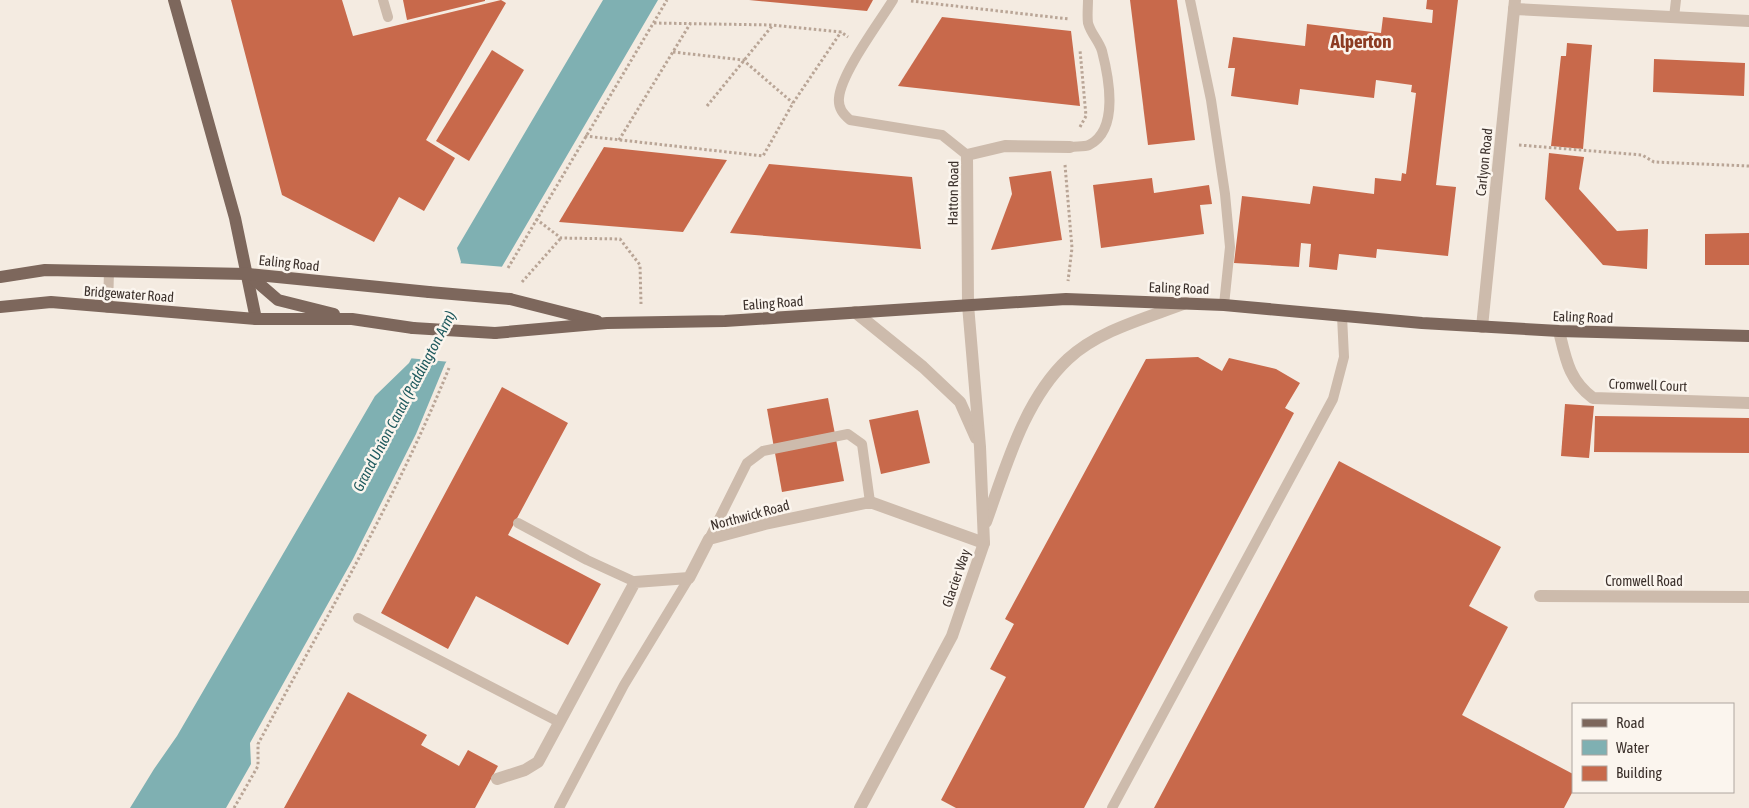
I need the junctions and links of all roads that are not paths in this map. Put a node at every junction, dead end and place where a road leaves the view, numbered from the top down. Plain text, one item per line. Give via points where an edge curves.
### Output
1 (174, 0) edge
2 (384, 0) edge
3 (893, 0) edge
4 (1088, 0) edge
5 (1190, 0) edge
6 (1676, 0) edge
7 (1515, 5) edge
8 (388, 17) dead end
9 (1674, 17) junction
10 (1749, 21) edge
11 (1070, 146) joint
12 (967, 155) junction
13 (110, 271) junction
14 (248, 274) junction
15 (0, 277) edge
16 (1186, 303) junction
17 (968, 305) junction
18 (1224, 305) junction
19 (0, 307) edge
20 (108, 308) junction
21 (855, 312) junction
22 (1342, 316) junction
23 (256, 319) junction
24 (352, 319) junction
25 (607, 323) junction
26 (1482, 327) junction
27 (1559, 332) junction
28 (1749, 336) edge
29 (1749, 403) edge
30 (980, 447) junction
31 (870, 502) junction
32 (518, 523) dead end
33 (984, 528) junction
34 (709, 539) junction
35 (984, 543) junction
36 (689, 578) junction
37 (635, 582) junction
38 (1540, 596) dead end
39 (1749, 597) edge
40 (358, 618) dead end
41 (559, 722) junction
42 (497, 779) dead end
43 (559, 808) edge
44 (860, 808) edge
45 (1112, 808) edge

1 - 14 main road, Ealing Road
2 - 8 lane
3 - 12 lane via 843,82 839,98 841,113 850,120 942,134
4 - 11 lane via 1088,22 1102,50 1110,105 1107,125 1101,136 1088,146
5 - 18 lane via 1212,100 1225,194 1230,247
6 - 9 lane
7 - 9 street
7 - 26 street, Carlyon Road
9 - 10 street
11 - 12 street, Hatton Road via 1005,146
12 - 17 street, Hatton Road
13 - 14 main road, Bridgewater Road
13 - 15 main road, Bridgewater Road via 45,270
13 - 20 lane
14 - 23 main road
14 - 24 main road via 278,300
14 - 25 main road, Ealing Road, bridge via 510,299
16 - 17 main road, Ealing Road via 1066,299
16 - 18 main road, Ealing Road
16 - 33 street via 1119,328 1069,358 1031,409
17 - 21 main road, Ealing Road
17 - 30 street, Glacier Way
18 - 22 main road, Ealing Road
19 - 20 main road, Bridgewater Road via 51,302
20 - 23 main road, Bridgewater Road
21 - 25 main road, Ealing Road via 725,321
21 - 30 street via 960,402
22 - 26 main road, Ealing Road
22 - 45 lane via 1344,357 1332,399
23 - 24 main road, Ealing Road
24 - 25 main road, Ealing Road, bridge via 413,328 495,333
26 - 27 main road, Ealing Road
27 - 28 main road, Ealing Road
27 - 29 street, Cromwell Court via 1569,370 1584,391 1594,398
30 - 33 street, Glacier Way
31 - 34 street, Northwick Road
31 - 34 lane via 862,444 848,434 763,451 747,463
31 - 35 street
32 - 37 lane
33 - 35 street, Glacier Way
34 - 36 street, Northwick Road
35 - 44 street, Glacier Way via 952,636
36 - 37 street
36 - 43 lane via 624,686
37 - 41 street
38 - 39 street, Cromwell Road
40 - 41 lane
41 - 42 street via 538,762

